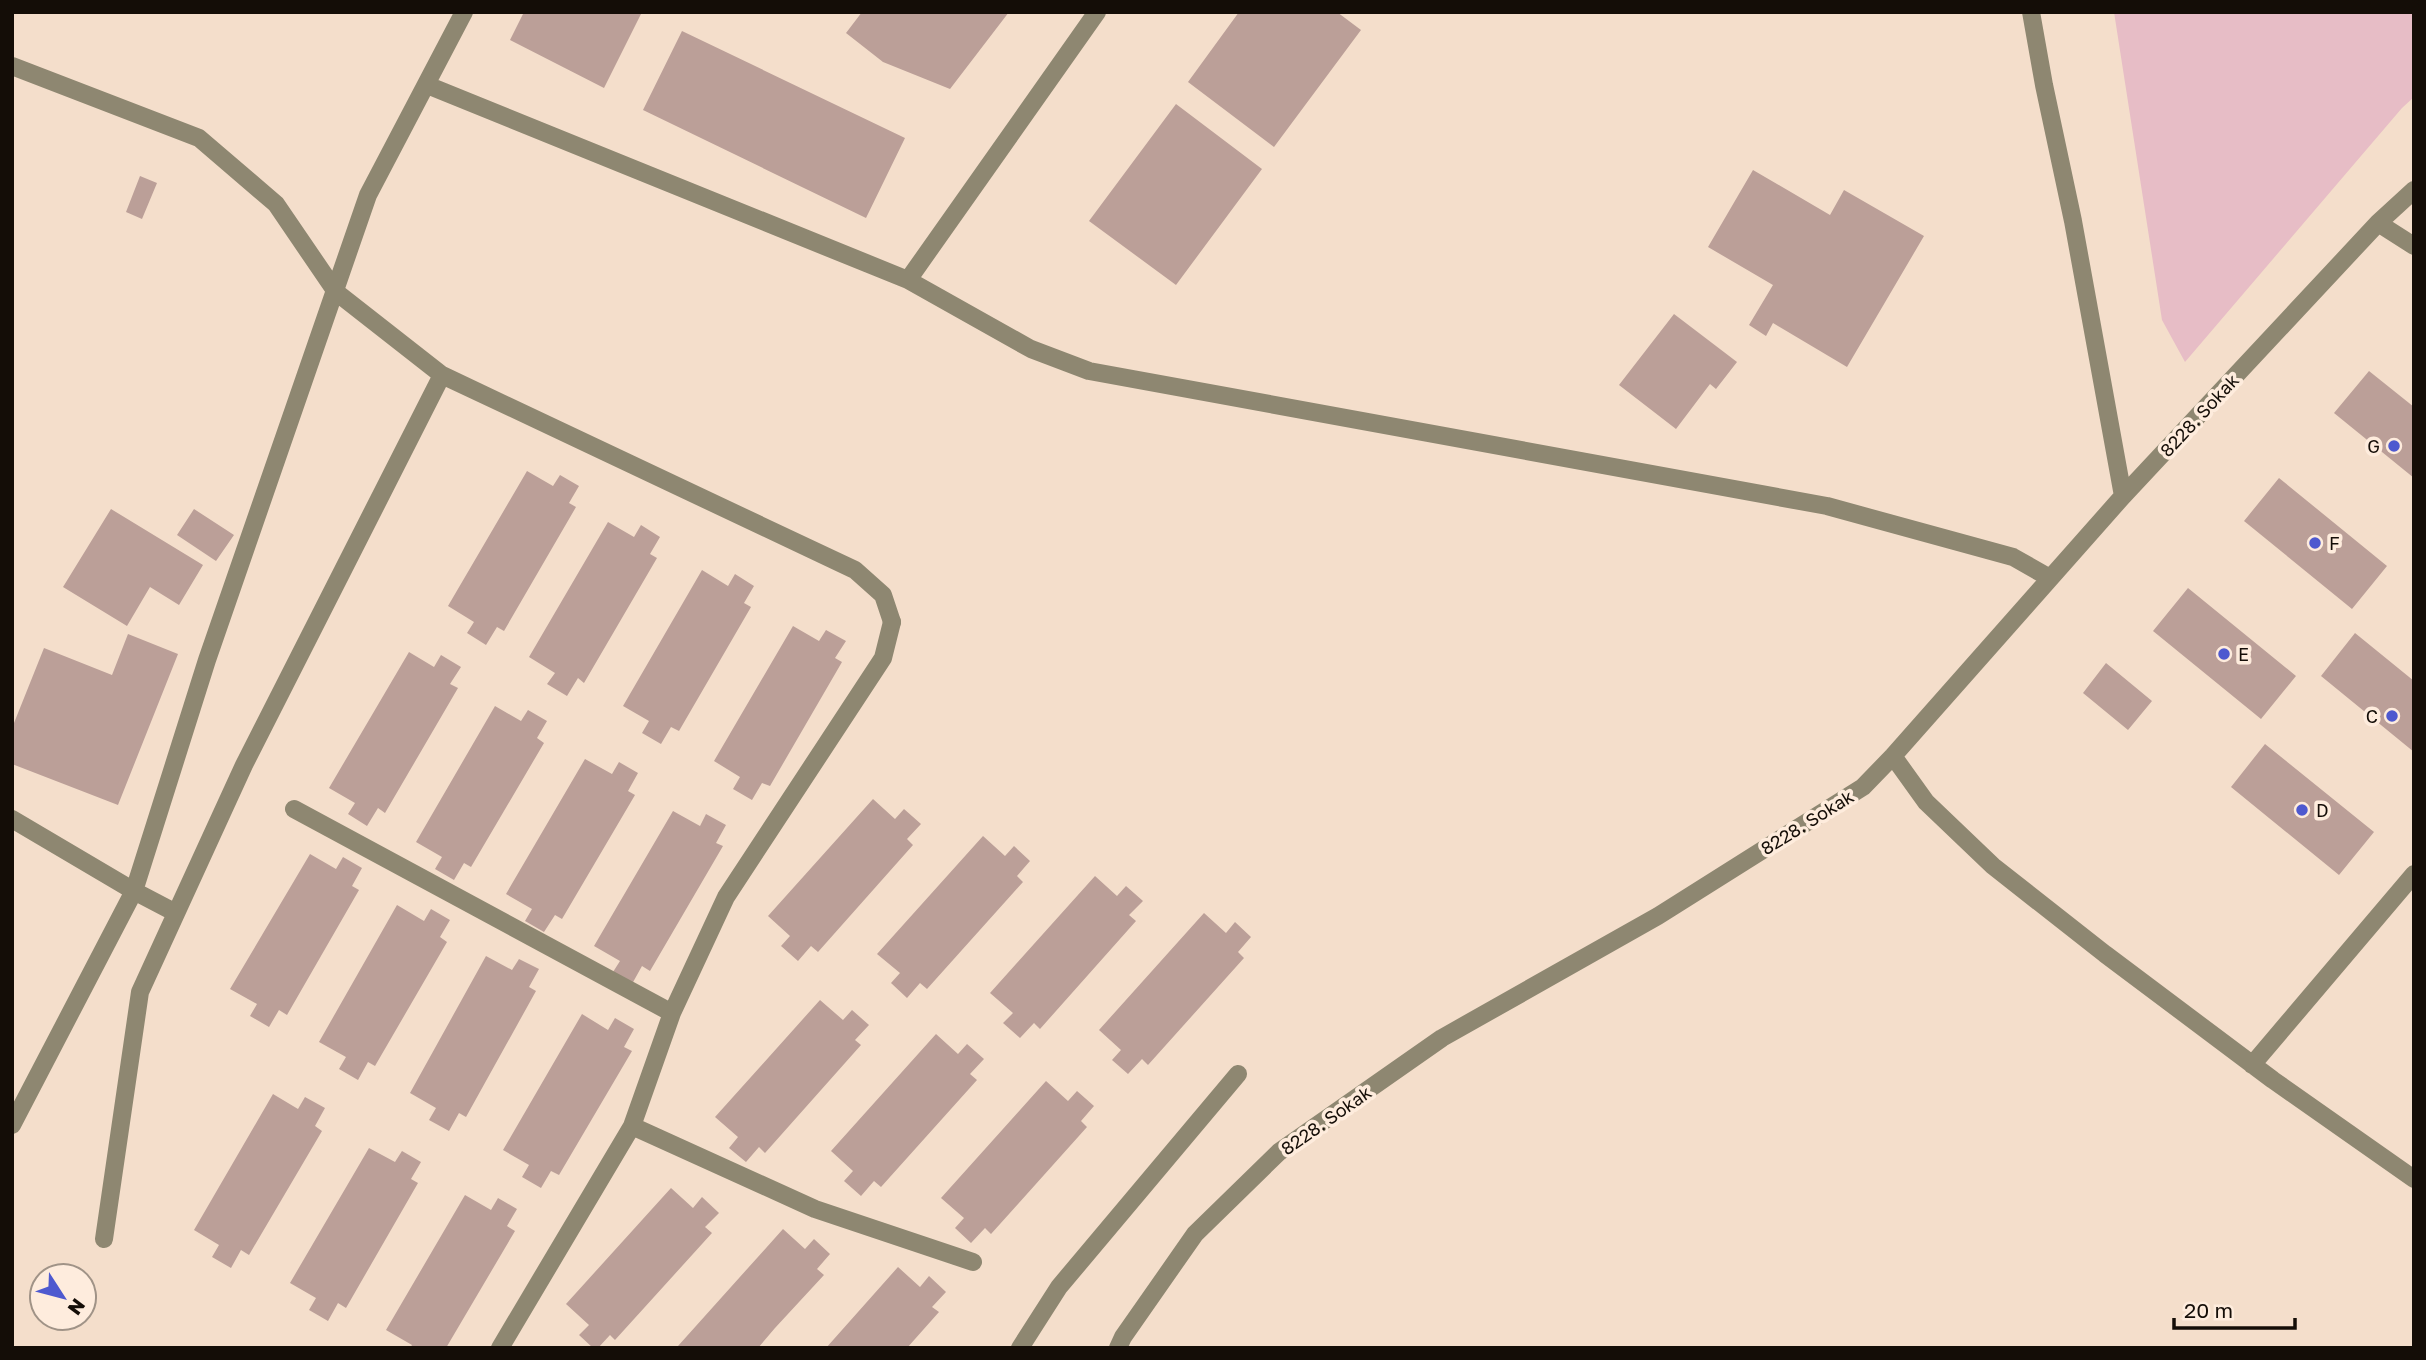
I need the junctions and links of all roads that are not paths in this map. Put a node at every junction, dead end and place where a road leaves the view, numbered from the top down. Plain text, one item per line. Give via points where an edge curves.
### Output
1 (464, 12) edge
2 (1097, 12) edge
3 (2031, 12) edge
4 (12, 66) edge
5 (427, 85) junction
6 (2414, 190) edge
7 (2378, 223) junction
8 (2414, 246) edge
9 (908, 279) junction
10 (336, 292) junction
11 (442, 375) junction
12 (2123, 496) junction
13 (2050, 578) junction
14 (1893, 757) junction
15 (294, 809) dead end
16 (12, 819) edge
17 (2414, 874) edge
18 (134, 891) junction
19 (176, 913) junction
20 (672, 1013) junction
21 (2252, 1065) junction
22 (1238, 1074) dead end
23 (12, 1125) edge
24 (632, 1126) junction
25 (2414, 1179) edge
26 (104, 1239) dead end
27 (973, 1262) dead end
28 (500, 1348) edge
29 (1020, 1348) edge
30 (1118, 1348) edge

1 - 5 street
2 - 9 street
3 - 12 street
4 - 10 street via 199,138 276,204
5 - 9 street
5 - 10 street via 368,195
6 - 7 street, 8228. Sokak
7 - 8 street
7 - 12 street, 8228. Sokak
9 - 13 street via 1031,349 1089,370 1827,506 2012,557
10 - 11 street
10 - 18 street via 207,660
11 - 19 street via 244,765
11 - 20 street via 855,570 883,595 892,622 883,658 726,897
12 - 13 street, 8228. Sokak
13 - 14 street, 8228. Sokak
14 - 21 street via 1926,803 1993,866
14 - 30 street, 8228. Sokak via 1863,788 1658,916 1442,1038 1279,1152 1195,1234
15 - 20 street
16 - 18 street
17 - 21 street
18 - 19 street
18 - 23 street
19 - 26 street via 140,992
20 - 24 street
21 - 25 street
22 - 29 street via 1059,1287
24 - 27 street via 815,1209
24 - 28 street

